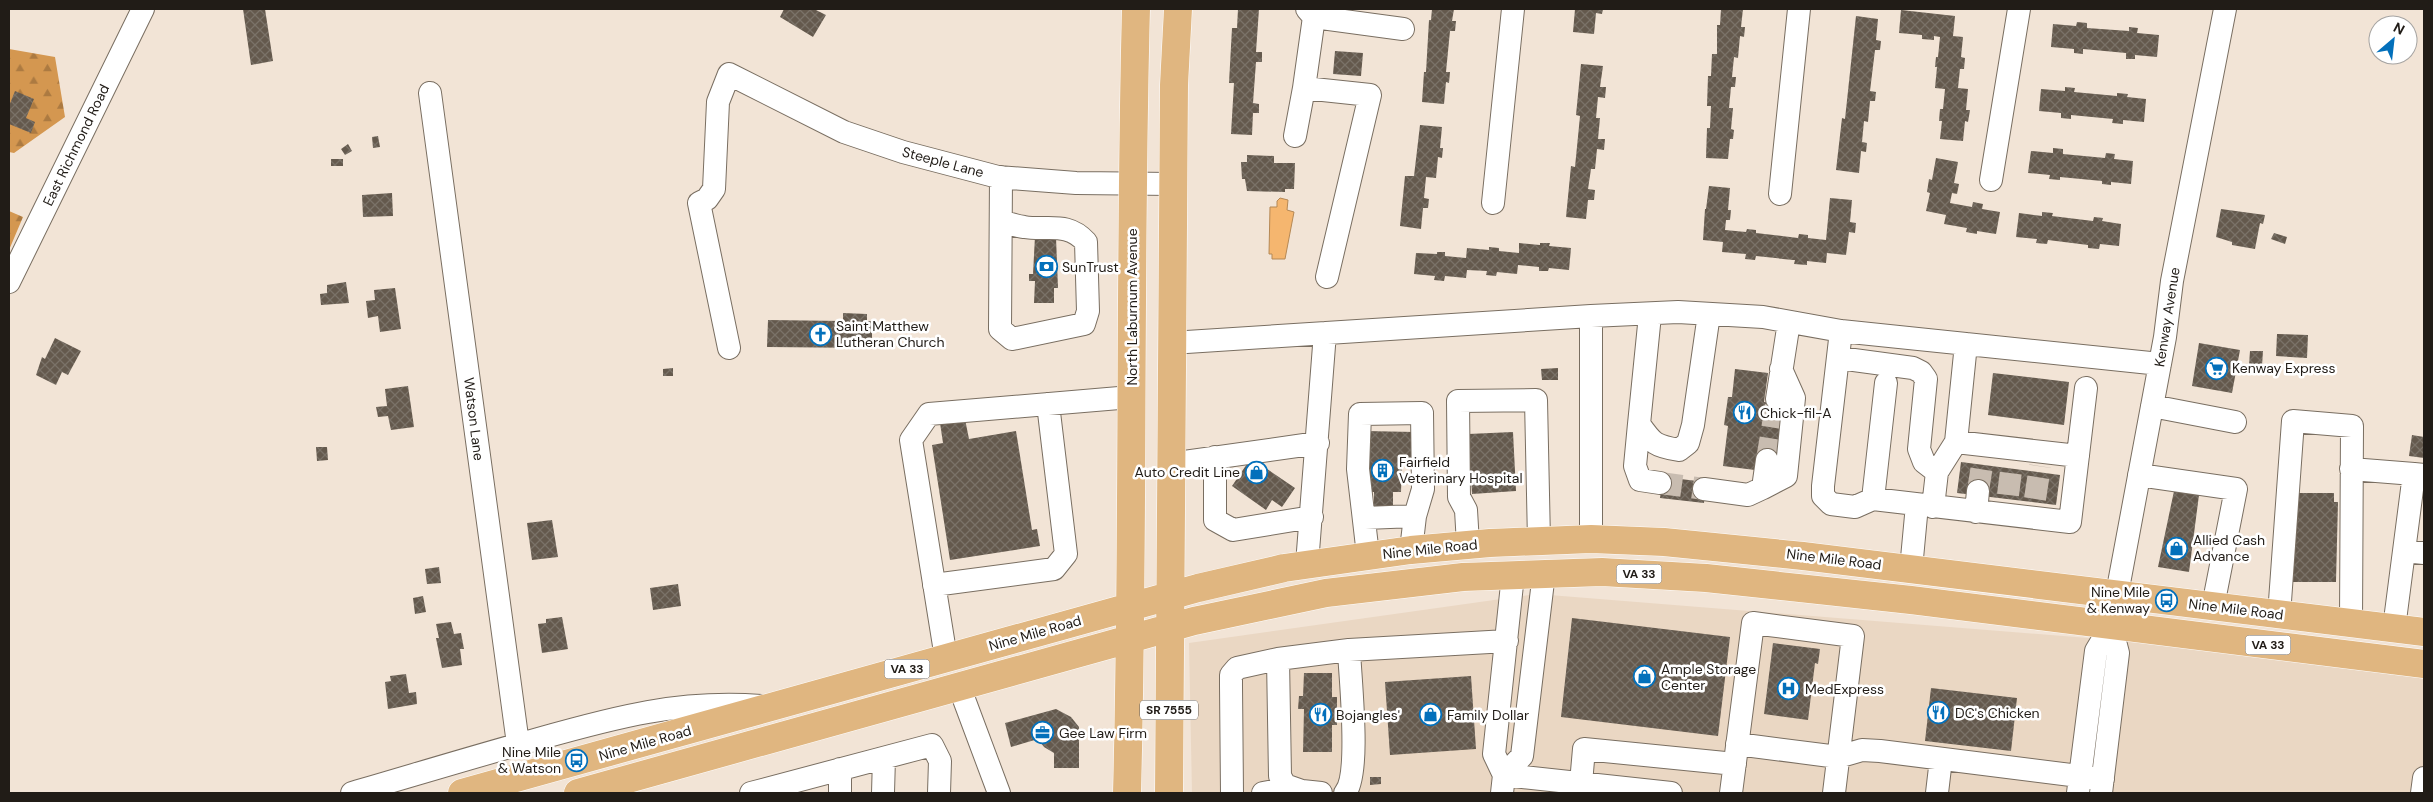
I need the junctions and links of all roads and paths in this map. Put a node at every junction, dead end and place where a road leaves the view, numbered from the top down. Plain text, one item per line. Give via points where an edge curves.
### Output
1 (143, 9) edge
2 (1136, 9) edge
3 (1178, 9) edge
4 (1513, 9) edge
5 (1799, 9) edge
6 (2019, 9) edge
7 (2225, 9) edge
8 (1310, 13) edge
9 (1403, 29) dead end
10 (1304, 88) junction
11 (430, 94) dead end
12 (1295, 136) dead end
13 (1001, 177) junction
14 (1992, 180) dead end
15 (1132, 184) junction
16 (1173, 184) junction
17 (1780, 194) dead end
18 (1493, 203) dead end
19 (1001, 221) junction
20 (1327, 277) dead end
21 (9, 282) edge
22 (1709, 314) junction
23 (1650, 315) junction
24 (1591, 316) junction
25 (1789, 322) junction
26 (1841, 330) junction
27 (1324, 333) junction
28 (1171, 343) junction
29 (1966, 344) junction
30 (729, 348) dead end
31 (1839, 358) junction
32 (2160, 364) junction
33 (1782, 369) junction
34 (1886, 383) dead end
35 (2086, 388) dead end
36 (1131, 397) junction
37 (1777, 399) tunnel mouth
38 (1048, 404) junction
39 (2152, 406) junction
40 (2235, 422) dead end
41 (1639, 424) junction
42 (1956, 442) junction
43 (1318, 443) junction
44 (2078, 456) junction
45 (1215, 457) junction
46 (1768, 460) tunnel mouth
47 (1170, 464) junction
48 (2351, 468) junction
49 (1937, 472) junction
50 (2139, 475) junction
51 (2419, 475) edge
52 (1660, 483) tunnel mouth
53 (1763, 488) junction
54 (1704, 489) tunnel mouth
55 (1873, 499) junction
56 (1925, 506) junction
57 (1415, 516) junction
58 (1312, 517) junction
59 (1364, 518) junction
60 (1592, 539) junction
61 (1539, 540) junction
62 (1468, 544) junction
63 (1411, 550) junction
64 (2414, 552) edge
65 (1368, 555) junction
66 (1307, 564) junction
67 (1911, 569) junction
68 (1544, 573) junction
69 (1513, 575) junction
70 (934, 585) junction
71 (2117, 594) junction
72 (1170, 595) junction
73 (1131, 606) junction
74 (2213, 606) junction
75 (2278, 615) junction
76 (2351, 623) junction
77 (2111, 626) junction
78 (1169, 628) junction
79 (2394, 628) junction
80 (2424, 632) edge
81 (1132, 638) junction
82 (1507, 641) junction
83 (1349, 650) junction
84 (946, 658) junction
85 (1278, 660) junction
86 (2424, 664) edge
87 (959, 686) junction
88 (772, 707) junction
89 (518, 744) junction
90 (1736, 754) junction
91 (1838, 757) junction
92 (884, 758) junction
93 (1941, 759) junction
94 (445, 766) junction
95 (840, 769) junction
96 (2424, 778) edge
97 (1581, 783) junction
98 (1503, 784) edge
99 (1285, 785) junction
100 (2079, 785) edge
101 (2102, 786) edge
102 (793, 788) edge
103 (1239, 792) edge
104 (352, 793) edge
105 (454, 793) edge
106 (462, 793) edge
107 (578, 793) edge
108 (751, 793) edge
109 (840, 793) edge
110 (883, 793) edge
111 (939, 793) edge
112 (999, 793) edge
113 (1127, 793) edge
114 (1169, 793) edge
115 (1263, 793) edge
116 (1321, 793) edge
117 (1345, 793) edge
118 (1671, 793) edge
119 (1731, 793) edge
120 (1834, 793) edge
121 (1936, 793) edge
122 (2422, 793) edge

1 - 21 street, East Richmond Road
2 - 15 main road, North Laburnum Avenue
3 - 16 main road
4 - 18 street
5 - 17 street
6 - 14 street
7 - 32 street, Kenway Avenue via 2172,281
8 - 9 street
8 - 10 street
10 - 12 street
10 - 20 street via 1370,95
11 - 89 street, Watson Lane
13 - 15 street, Steeple Lane via 1076,184
13 - 19 street
13 - 30 street, Steeple Lane via 903,152 844,132 729,74 718,102 714,189 707,199 699,203
15 - 16 street, Steeple Lane
15 - 36 main road, North Laburnum Avenue
16 - 28 main road
19 - 19 street via 1000,329 1012,340 1084,324 1088,311 1086,242 1077,232 1064,228 1024,227
22 - 23 street via 1678,312
22 - 25 street
22 - 41 street via 1688,443 1679,450 1658,447
23 - 24 street
23 - 41 street
24 - 27 street
24 - 60 street
25 - 26 street
25 - 33 street
26 - 29 street
26 - 31 street
27 - 28 street
27 - 43 street
28 - 47 main road
29 - 32 street
29 - 42 street
31 - 49 street via 1913,368 1921,372 1926,379 1919,450 1924,462
31 - 55 street via 1823,496 1831,504 1854,507
32 - 39 street, Kenway Avenue
33 - 37 street
33 - 53 street via 1794,398 1786,476
34 - 55 street
35 - 44 street
36 - 38 street
36 - 73 main road, North Laburnum Avenue
38 - 70 street via 1066,554 1054,569
38 - 70 street via 929,414 911,440
39 - 40 street
39 - 50 street, Kenway Avenue
41 - 52 street via 1635,466 1640,480
42 - 44 street via 1984,452 2040,459
42 - 49 street
43 - 45 street
43 - 58 street
44 - 56 street via 2070,522 2034,508 1977,501
45 - 47 street
45 - 58 street via 1214,520 1232,530
46 - 53 street
47 - 72 main road
48 - 51 street
48 - 75 street via 2352,426 2293,421
48 - 76 street
49 - 56 street
50 - 71 street, Kenway Avenue
50 - 74 street via 2236,489
51 - 64 street
53 - 54 street via 1748,495
55 - 56 street
56 - 67 street
57 - 59 street
57 - 59 street via 1423,489 1422,413 1360,414 1358,469
57 - 63 street
58 - 66 street
59 - 65 street
60 - 61 main road, Nine Mile Road / VA 33
60 - 67 main road, Nine Mile Road / VA 33 via 1726,547
61 - 62 main road, Nine Mile Road / VA 33
61 - 62 street via 1536,400 1458,401 1459,496 1466,510
62 - 63 main road, Nine Mile Road / VA 33
63 - 65 main road, Nine Mile Road / VA 33
64 - 79 street
65 - 66 main road, Nine Mile Road / VA 33
66 - 72 main road, Nine Mile Road / VA 33
67 - 71 main road, Nine Mile Road / VA 33
68 - 69 main road, VA 33
68 - 77 main road, VA 33 via 1637,573 1732,580
68 - 98 street via 1522,756
69 - 78 main road, VA 33 via 1429,580 1326,593
69 - 82 street
70 - 84 street
71 - 74 main road, Nine Mile Road / VA 33
71 - 77 street, Kenway Avenue
72 - 73 main road, Nine Mile Road / VA 33
72 - 78 main road
73 - 81 main road, North Laburnum Avenue
73 - 84 main road, Nine Mile Road / VA 33
74 - 75 main road, Nine Mile Road / VA 33
75 - 76 main road, Nine Mile Road / VA 33
76 - 79 main road, Nine Mile Road / VA 33
77 - 86 main road, VA 33
77 - 100 street via 2096,651
77 - 101 street via 2118,653
78 - 81 main road, VA 33
78 - 114 main road, SR 7555
79 - 80 main road, Nine Mile Road / VA 33
81 - 87 main road, VA 33
81 - 113 main road, North Laburnum Avenue
82 - 83 street
82 - 98 street via 1494,754
83 - 85 street
83 - 117 street via 1354,767 1351,787
84 - 88 main road, Nine Mile Road / VA 33
85 - 99 street via 1280,776
85 - 103 street via 1237,668 1231,675
87 - 107 main road, VA 33
87 - 112 street
88 - 89 street via 731,704 672,707 610,719
88 - 106 main road, Nine Mile Road / VA 33
89 - 94 street
90 - 91 street
90 - 91 street via 1752,623 1853,636
90 - 97 street via 1584,749
90 - 119 street
91 - 93 street via 1862,750
91 - 120 street
92 - 95 street
92 - 110 street
92 - 111 street via 932,745 940,761
93 - 100 street
93 - 121 street
94 - 104 street
94 - 105 street
95 - 102 street
95 - 109 street
96 - 122 street
97 - 98 street
97 - 118 street
99 - 115 street
99 - 116 street
100 - 101 street
102 - 108 street

